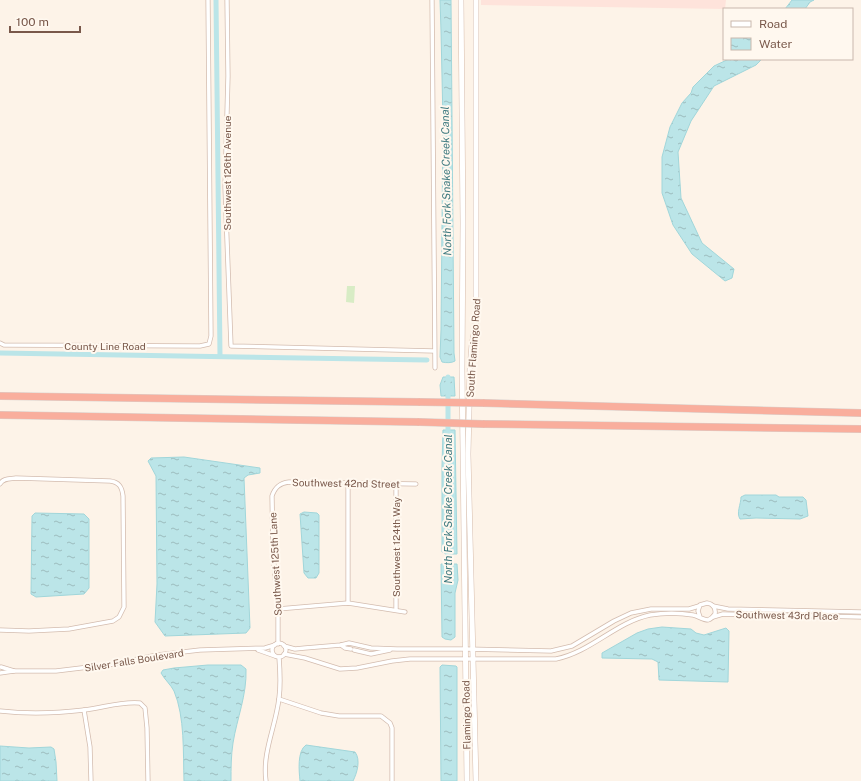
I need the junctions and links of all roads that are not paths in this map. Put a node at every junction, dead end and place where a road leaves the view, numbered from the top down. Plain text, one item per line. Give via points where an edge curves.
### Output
1 (208, 0) edge
2 (227, 0) edge
3 (432, 0) edge
4 (461, 0) edge
5 (476, 0) edge
6 (0, 343) edge
7 (209, 344) joint
8 (434, 351) junction
9 (435, 368) dead end
10 (0, 396) edge
11 (861, 413) edge
12 (0, 415) edge
13 (861, 429) edge
14 (1, 483) edge
15 (348, 483) junction
16 (396, 484) junction
17 (416, 484) dead end
18 (278, 486) joint
19 (348, 603) junction
20 (700, 605) junction
21 (713, 606) junction
22 (278, 609) junction
23 (396, 610) junction
24 (405, 612) dead end
25 (861, 612) edge
26 (622, 616) junction
27 (700, 617) junction
28 (713, 617) junction
29 (861, 617) edge
30 (626, 624) junction
31 (0, 630) edge
32 (276, 644) junction
33 (341, 645) junction
34 (284, 646) junction
35 (253, 649) junction
36 (397, 649) junction
37 (465, 649) junction
38 (474, 649) junction
39 (284, 654) junction
40 (277, 656) junction
41 (465, 659) junction
42 (474, 659) junction
43 (0, 666) edge
44 (14, 671) junction
45 (0, 673) edge
46 (279, 699) junction
47 (84, 710) junction
48 (0, 711) edge
49 (91, 781) edge
50 (148, 781) edge
51 (266, 781) edge
52 (392, 781) edge
53 (467, 781) edge
54 (476, 781) edge

1 - 7 street, Southwest 126th Avenue via 211,336
2 - 8 street, Southwest 126th Avenue via 226,187 231,346
3 - 8 street
4 - 37 main road, South Flamingo Road
5 - 38 main road, South Flamingo Road via 476,323 470,368 468,454
6 - 7 street, County Line Road via 200,346
8 - 9 street
10 - 11 highway, bridge via 483,403
12 - 13 highway, bridge
14 - 31 street via 16,478 110,481 119,484 123,496 124,607 119,617 113,621 69,629
15 - 16 street, Southwest 42nd Street
15 - 18 street, Southwest 42nd Street via 289,482
15 - 19 street
16 - 17 street, Southwest 42nd Street
16 - 23 street, Southwest 124th Way
18 - 22 street, Southwest 125th Lane via 272,496
19 - 22 street
19 - 23 street
20 - 21 street via 707,603
20 - 26 street via 689,609 645,610
20 - 27 street
21 - 25 street, Southwest 43rd Place via 728,609
21 - 28 street
22 - 32 street, Southwest 125th Lane
23 - 24 street
26 - 30 street
26 - 38 street via 578,643 560,649
27 - 28 street via 707,620
27 - 30 street via 658,614
28 - 29 street, Southwest 43rd Place via 723,614
30 - 42 street via 588,647 565,657
32 - 34 street
32 - 35 street, Silver Falls Boulevard via 270,648
32 - 40 street via 272,650
33 - 34 street via 295,649
33 - 36 street via 348,643 371,648
33 - 36 street via 371,654
34 - 39 street
35 - 40 street, Silver Falls Boulevard
35 - 44 street, Silver Falls Boulevard via 200,650 56,671
36 - 37 street
37 - 38 street
37 - 41 main road, Flamingo Road
38 - 42 main road, Flamingo Road
39 - 40 street
39 - 41 street via 340,669 410,659
40 - 46 street via 280,672
41 - 42 street
41 - 53 main road, Flamingo Road
42 - 54 main road, Flamingo Road
43 - 44 street, Silver Falls Boulevard
43 - 45 street
44 - 45 street, Silver Falls Boulevard
46 - 51 street via 267,748
46 - 52 street via 321,713 358,717 374,715 386,719 392,728
47 - 48 street via 17,713
47 - 49 street via 90,747
47 - 50 street via 131,702 140,703 145,708

